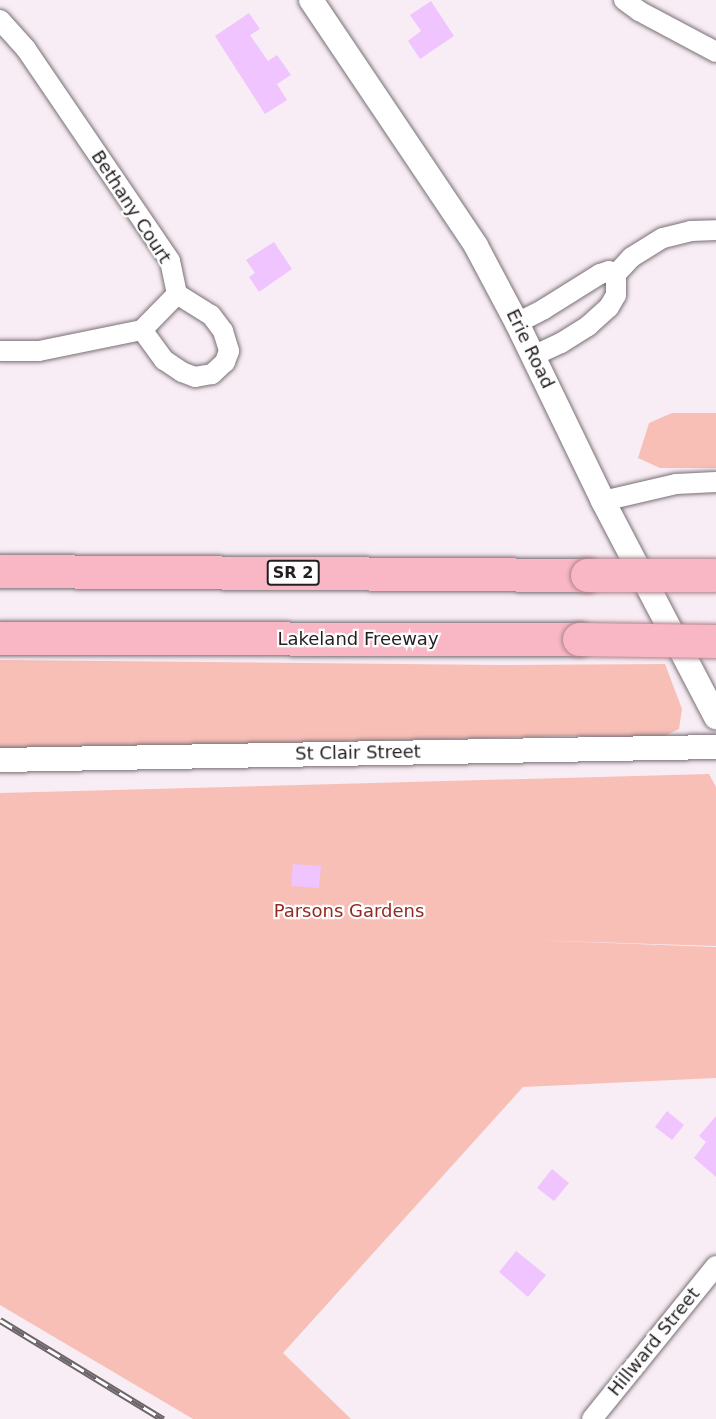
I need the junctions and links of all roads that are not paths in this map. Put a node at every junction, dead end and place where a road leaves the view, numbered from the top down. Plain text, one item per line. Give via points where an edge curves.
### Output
1 (311, 0) edge
2 (624, 0) edge
3 (0, 20) edge
4 (716, 52) edge
5 (716, 230) edge
6 (616, 274) junction
7 (177, 294) junction
8 (518, 323) junction
9 (142, 330) junction
10 (0, 351) edge
11 (533, 356) junction
12 (716, 482) edge
13 (603, 501) junction
14 (0, 571) edge
15 (715, 575) edge
16 (0, 638) edge
17 (716, 641) edge
18 (716, 717) edge
19 (716, 747) edge
20 (0, 760) edge
21 (716, 1266) edge
22 (592, 1419) edge

1 - 8 street, Erie Road via 476,246
2 - 4 street
3 - 7 street, Bethany Court via 27,49 170,261
5 - 6 street via 663,238 632,257
6 - 8 street via 600,274
6 - 11 street via 616,295 609,307 588,326
7 - 9 street
7 - 9 street via 211,315 223,331 229,351 225,362 212,374 195,377 182,372 164,360
8 - 11 street, Erie Road
9 - 10 street via 39,351
11 - 13 street, Erie Road
12 - 13 street via 676,484
13 - 18 street, Erie Road
14 - 15 highway, SR 2, bridge
16 - 17 highway, Lakeland Freeway, bridge
19 - 20 street, St Clair Street
21 - 22 street, Hillward Street

